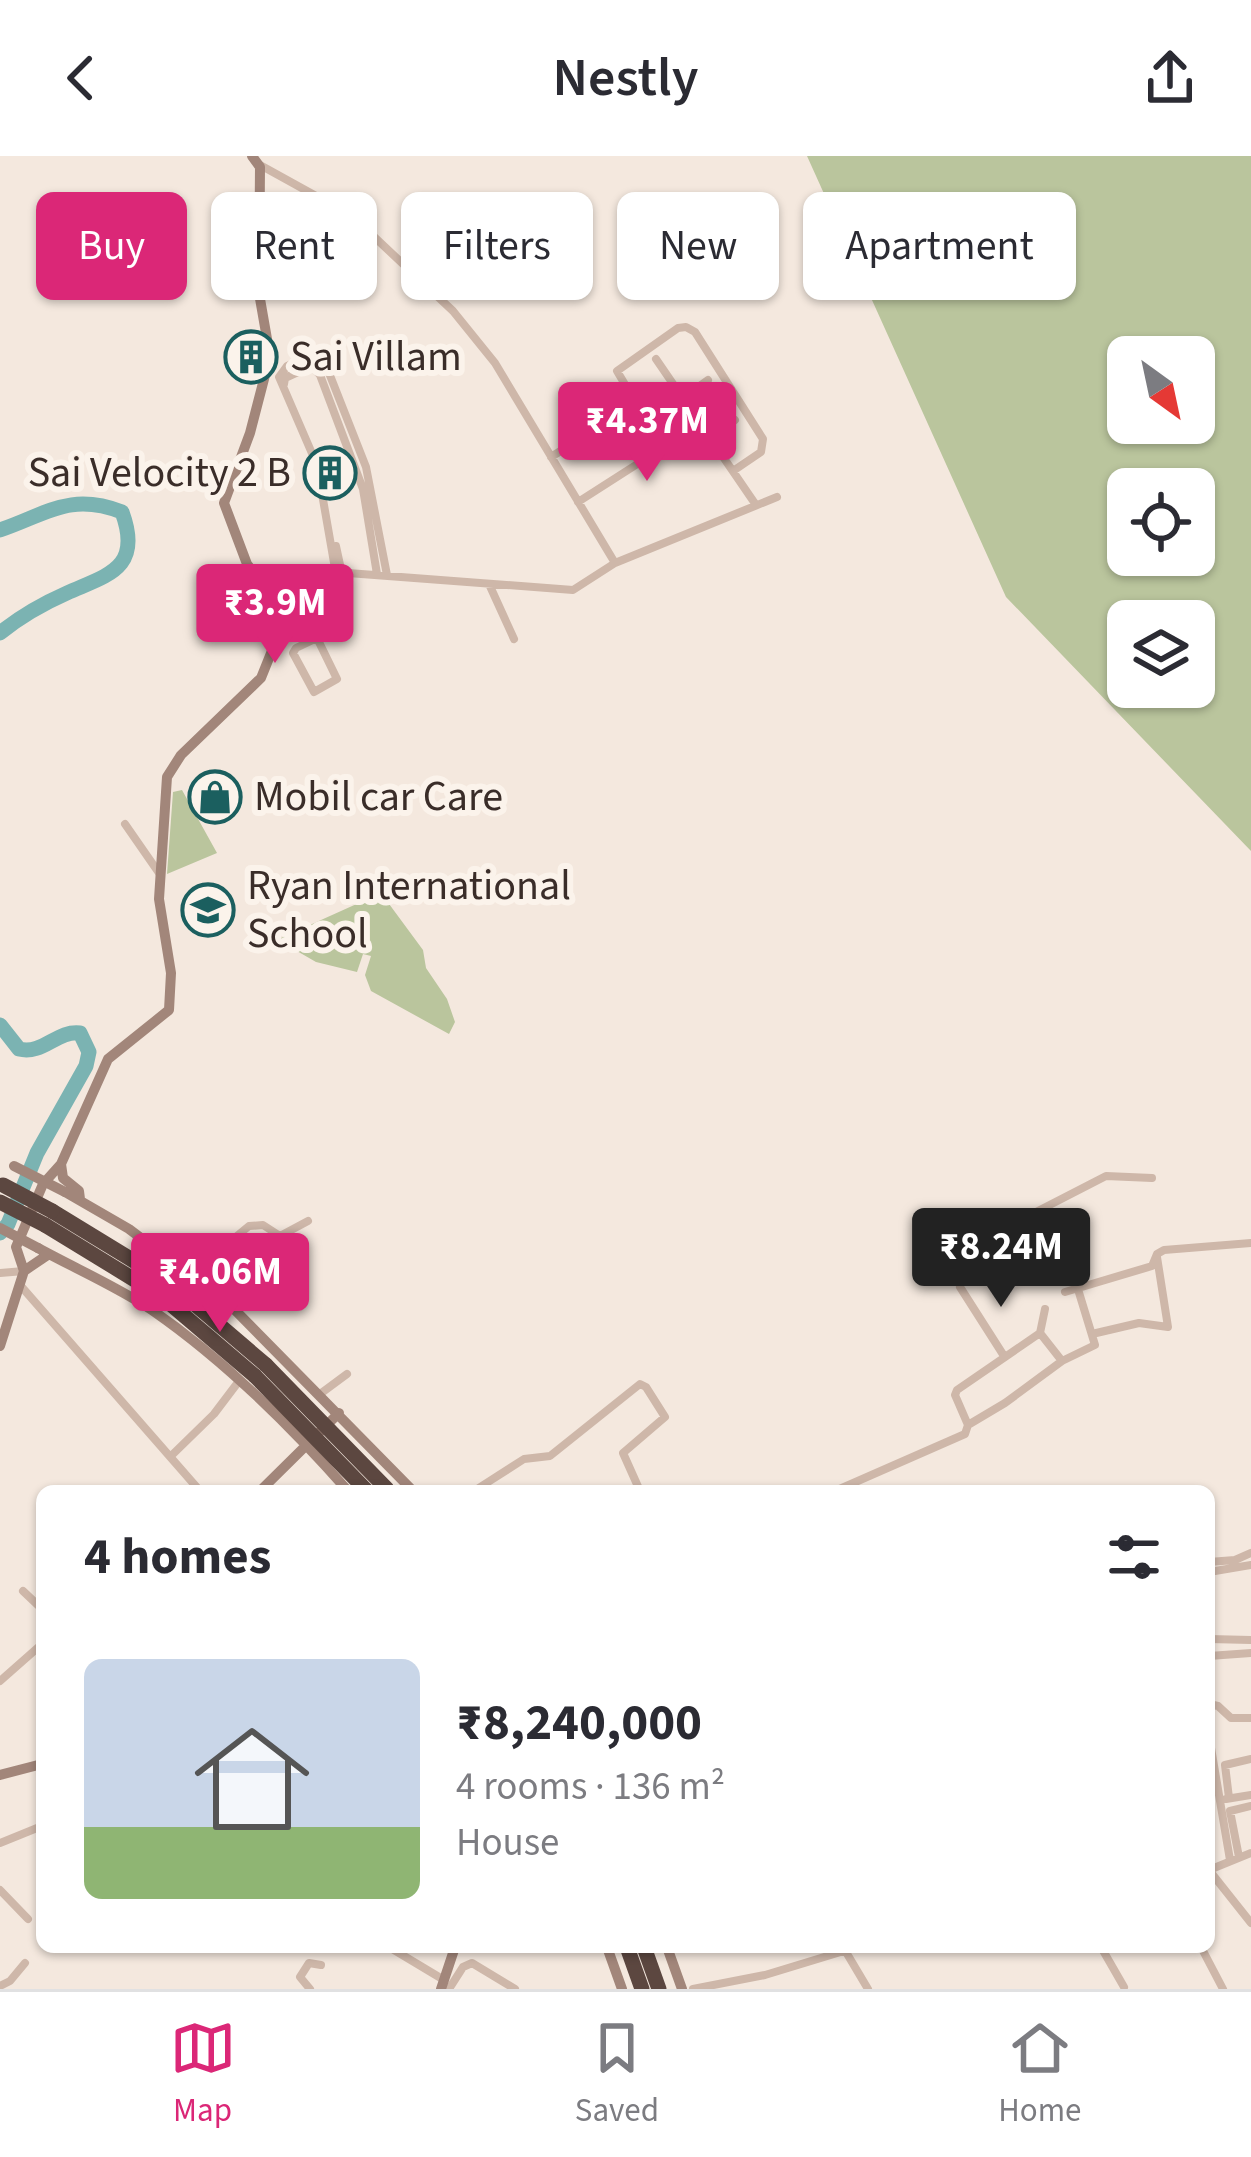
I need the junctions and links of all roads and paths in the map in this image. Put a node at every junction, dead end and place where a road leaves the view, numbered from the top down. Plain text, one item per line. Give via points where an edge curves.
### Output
1 (255, 159) edge
2 (656, 359) dead end
3 (708, 380) dead end
4 (673, 384) junction
5 (682, 398) junction
6 (636, 403) junction
7 (735, 420) dead end
8 (684, 434) junction
9 (710, 438) junction
10 (551, 457) junction
11 (733, 472) junction
12 (777, 497) dead end
13 (578, 502) junction
14 (756, 505) junction
15 (615, 563) junction
16 (339, 574) junction
17 (382, 574) junction
18 (300, 581) junction
19 (489, 584) junction
20 (514, 639) dead end
21 (273, 650) junction
22 (297, 662) junction
23 (125, 824) dead end
24 (160, 874) junction
25 (0, 1160) edge
26 (61, 1164) junction
27 (1152, 1178) dead end
28 (1, 1190) edge
29 (80, 1199) junction
30 (308, 1221) dead end
31 (0, 1228) edge
32 (1251, 1243) edge
33 (43, 1251) junction
34 (1157, 1254) junction
35 (24, 1271) junction
36 (0, 1273) edge
37 (191, 1274) junction
38 (20, 1285) junction
39 (1077, 1286) junction
40 (960, 1287) dead end
41 (1065, 1292) dead end
42 (1045, 1309) dead end
43 (1040, 1333) junction
44 (1091, 1334) junction
45 (0, 1346) edge
46 (1004, 1356) junction
47 (1062, 1361) junction
48 (254, 1374) junction
49 (346, 1374) dead end
50 (320, 1394) junction
51 (339, 1413) junction
52 (968, 1425) junction
53 (306, 1445) junction
54 (171, 1456) junction
55 (195, 1485) edge
56 (266, 1485) edge
57 (343, 1485) edge
58 (361, 1485) edge
59 (381, 1485) edge
60 (407, 1485) edge
61 (483, 1485) edge
62 (637, 1485) edge
63 (850, 1485) edge
64 (1251, 1553) edge
65 (1215, 1562) edge
66 (1237, 1564) junction
67 (1251, 1565) edge
68 (1215, 1570) edge
69 (23, 1591) dead end
70 (36, 1603) edge
71 (1215, 1639) edge
72 (1251, 1640) edge
73 (36, 1649) edge
74 (1251, 1653) edge
75 (1215, 1656) edge
76 (0, 1681) edge
77 (1215, 1705) edge
78 (1251, 1718) edge
79 (1251, 1759) edge
80 (1215, 1761) edge
81 (36, 1766) edge
82 (0, 1775) edge
83 (1251, 1795) edge
84 (1224, 1799) junction
85 (1251, 1806) edge
86 (36, 1828) edge
87 (0, 1843) edge
88 (1251, 1853) edge
89 (1235, 1858) junction
90 (1215, 1867) edge
91 (1215, 1878) edge
92 (0, 1890) edge
93 (28, 1918) dead end
94 (1251, 1923) edge
95 (397, 1953) edge
96 (453, 1953) edge
97 (609, 1953) edge
98 (629, 1953) edge
99 (646, 1953) edge
100 (669, 1953) edge
101 (843, 1953) edge
102 (847, 1953) edge
103 (1104, 1953) edge
104 (1204, 1953) edge
105 (25, 1963) dead end
106 (321, 1965) dead end
107 (0, 1986) edge
108 (444, 1986) edge
109 (1124, 1987) edge
110 (310, 1989) edge
111 (515, 1989) edge
112 (622, 1989) edge
113 (642, 1989) edge
114 (658, 1989) edge
115 (682, 1989) edge
116 (693, 1989) edge
117 (868, 1989) edge
118 (1222, 1989) edge

1 - 10 street via 369,232 453,311
1 - 18 street via 259,293 270,356 224,503 254,573
2 - 4 street
3 - 5 street
4 - 5 street
4 - 8 street via 666,389 692,429
5 - 9 street
6 - 8 street via 656,391
6 - 10 street
6 - 11 street via 617,371 686,326 763,439 761,452
7 - 9 street
8 - 13 street
9 - 11 street
10 - 13 street
11 - 14 street
12 - 14 street
13 - 15 street
14 - 15 street
15 - 19 street via 573,590
16 - 17 street
16 - 17 street via 322,470 283,380 311,365 355,459
16 - 17 street via 317,465 279,376 320,350 366,467
16 - 18 street
17 - 19 street
18 - 21 street
19 - 20 street
21 - 22 street
21 - 24 street via 261,678 172,765
22 - 22 street via 314,692 338,679 319,639 294,650
23 - 24 street
24 - 26 street via 169,1010 108,1059
25 - 29 street, bridge
26 - 29 street
26 - 35 street via 43,1184 16,1247
27 - 39 street via 1106,1176 1036,1212
28 - 48 highway, bridge via 161,1296
29 - 37 street
30 - 37 street via 280,1236 253,1224
31 - 33 street, bridge
32 - 34 street
33 - 35 street
33 - 48 street
34 - 39 street via 1152,1266
34 - 44 street via 1168,1327 1139,1323
35 - 36 street
35 - 38 street
37 - 50 street
38 - 45 street
38 - 54 street
39 - 41 street
39 - 44 street
40 - 46 street
42 - 43 street
43 - 46 street
43 - 47 street
44 - 47 street via 1095,1345
46 - 52 street via 957,1390
47 - 52 street
48 - 53 street
48 - 54 street
48 - 58 highway, bridge
48 - 59 highway, bridge
49 - 50 street
50 - 51 street
51 - 53 street
51 - 60 street
52 - 63 street via 960,1437
53 - 56 street
53 - 57 street
54 - 55 street
61 - 62 street via 524,1459 550,1456 640,1384 665,1417 623,1453
64 - 66 street
65 - 66 street
66 - 67 street
66 - 68 street
69 - 70 street
71 - 72 street
73 - 76 street
74 - 75 street
77 - 78 street via 1231,1718
79 - 84 street via 1225,1766
80 - 84 street
81 - 82 street
83 - 84 street
84 - 89 street
85 - 89 street via 1230,1811
86 - 87 street
88 - 89 street
89 - 90 street
91 - 94 street
92 - 93 street
95 - 108 street
96 - 108 street
97 - 112 street
98 - 113 highway
99 - 114 highway
100 - 115 street
101 - 116 street
102 - 117 street
103 - 109 street
104 - 118 street
105 - 107 street
106 - 110 street via 310,1963 300,1977
108 - 111 street via 472,1963

